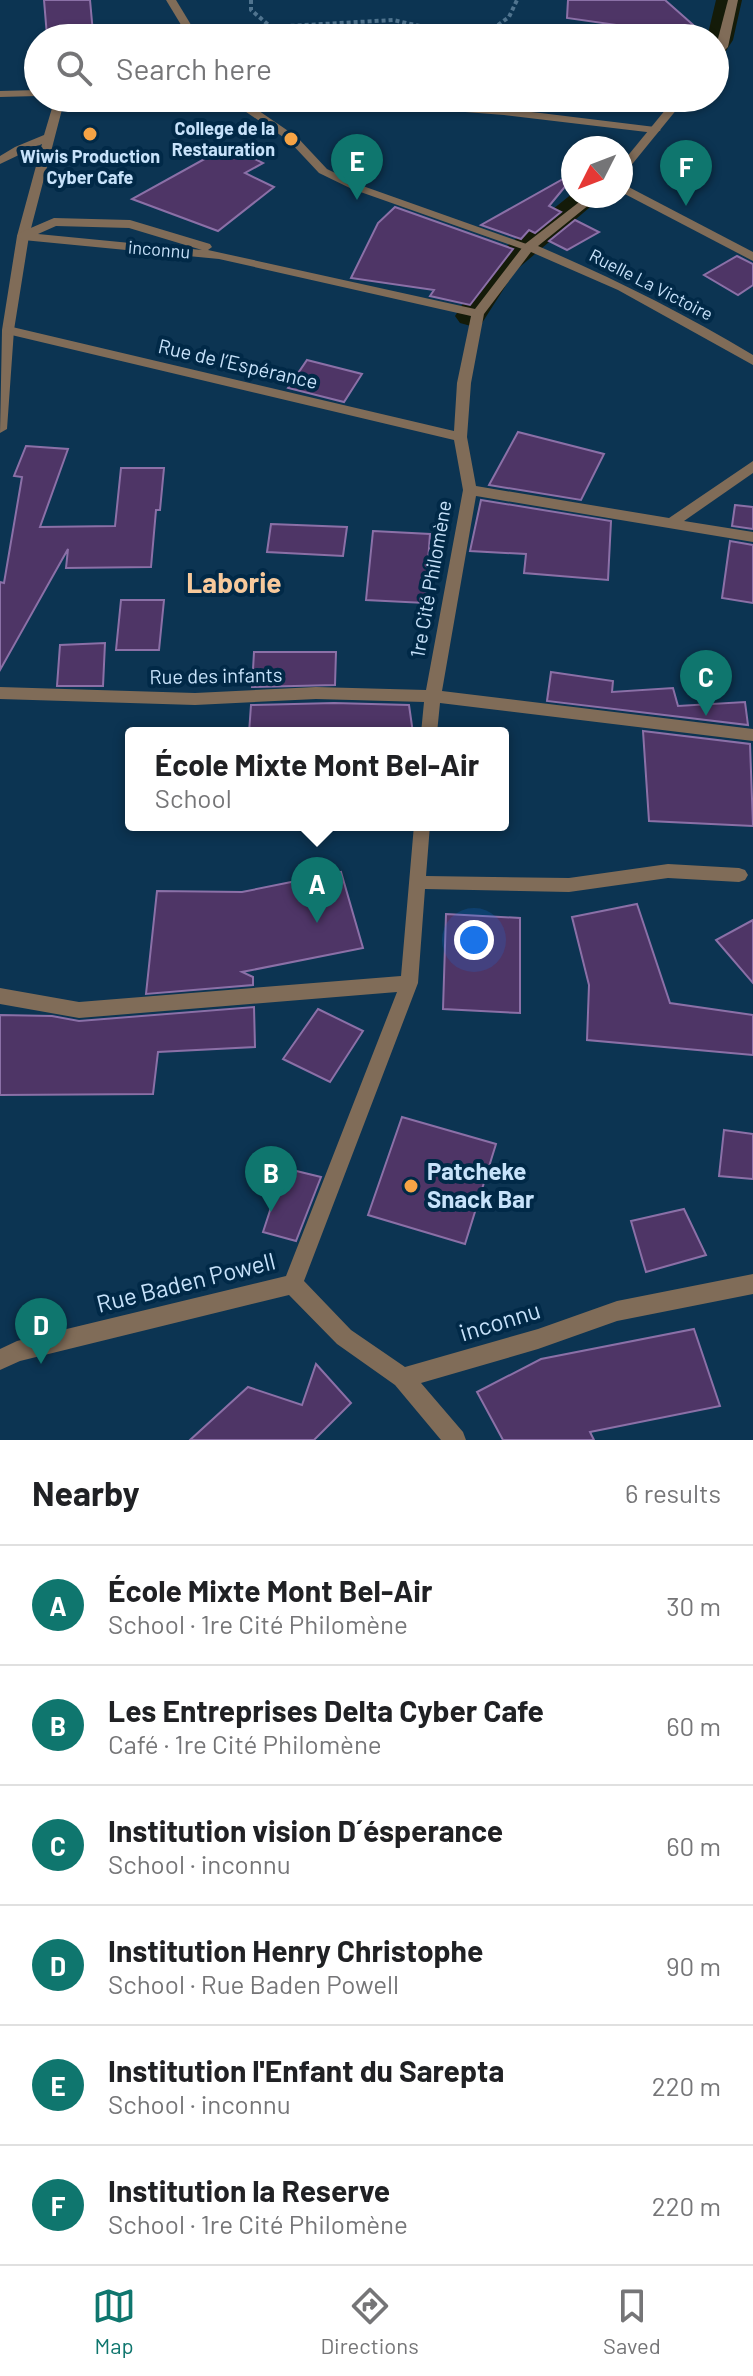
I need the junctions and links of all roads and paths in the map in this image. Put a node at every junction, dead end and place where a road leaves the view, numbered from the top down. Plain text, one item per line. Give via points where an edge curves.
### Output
1 (171, 0) edge
2 (251, 0) edge
3 (517, 0) edge
4 (733, 0) edge
5 (186, 24) edge
6 (267, 24) edge
7 (323, 24) edge
8 (411, 24) edge
9 (499, 24) edge
10 (728, 24) edge
11 (24, 93) edge
12 (0, 94) edge
13 (56, 112) edge
14 (253, 112) edge
15 (504, 112) edge
16 (670, 112) edge
17 (655, 130) junction
18 (49, 137) junction
19 (633, 157) edge
20 (0, 161) edge
21 (633, 193) edge
22 (579, 208) edge
23 (23, 236) junction
24 (206, 247) dead end
25 (529, 247) junction
26 (753, 257) edge
27 (478, 314) junction
28 (8, 330) junction
29 (753, 361) edge
30 (0, 429) edge
31 (460, 437) junction
32 (753, 466) edge
33 (470, 490) junction
34 (674, 521) junction
35 (753, 537) edge
36 (0, 693) edge
37 (433, 696) junction
38 (430, 727) edge
39 (753, 735) edge
40 (421, 831) edge
41 (739, 875) dead end
42 (417, 882) junction
43 (409, 983) junction
44 (0, 996) edge
45 (293, 1284) junction
46 (753, 1284) edge
47 (0, 1360) edge
48 (403, 1378) junction
49 (455, 1440) edge

1 - 5 street
2 - 6 path via 251,10
3 - 9 path
4 - 10 street
7 - 8 path
11 - 12 street
13 - 18 street
14 - 25 street, Ruelle La Victoire via 293,139 323,171
15 - 17 street
16 - 17 street
17 - 19 street
18 - 20 street
18 - 23 street
21 - 26 street
22 - 25 street, 1re Cité Philomène
23 - 24 street, inconnu via 54,222 130,224
23 - 27 street, inconnu via 219,255
23 - 28 street
25 - 27 street, 1re Cité Philomène
25 - 29 street, Ruelle La Victoire via 622,287
27 - 31 street, 1re Cité Philomène
28 - 30 street
28 - 31 street, Rue de l’Espérance
31 - 33 street, 1re Cité Philomène
32 - 34 street
33 - 34 street
33 - 37 street, 1re Cité Philomène
34 - 35 street
36 - 37 street, Rue des infants via 195,699 316,693
37 - 38 street, 1re Cité Philomène
37 - 39 street, Rue des infants
40 - 42 street
41 - 42 street via 668,871 569,885
42 - 43 street
43 - 44 street via 79,1010
43 - 45 street
45 - 47 street, Rue Baden Powell via 17,1351
45 - 48 street via 344,1337
46 - 48 street, inconnu via 617,1311
48 - 49 street

